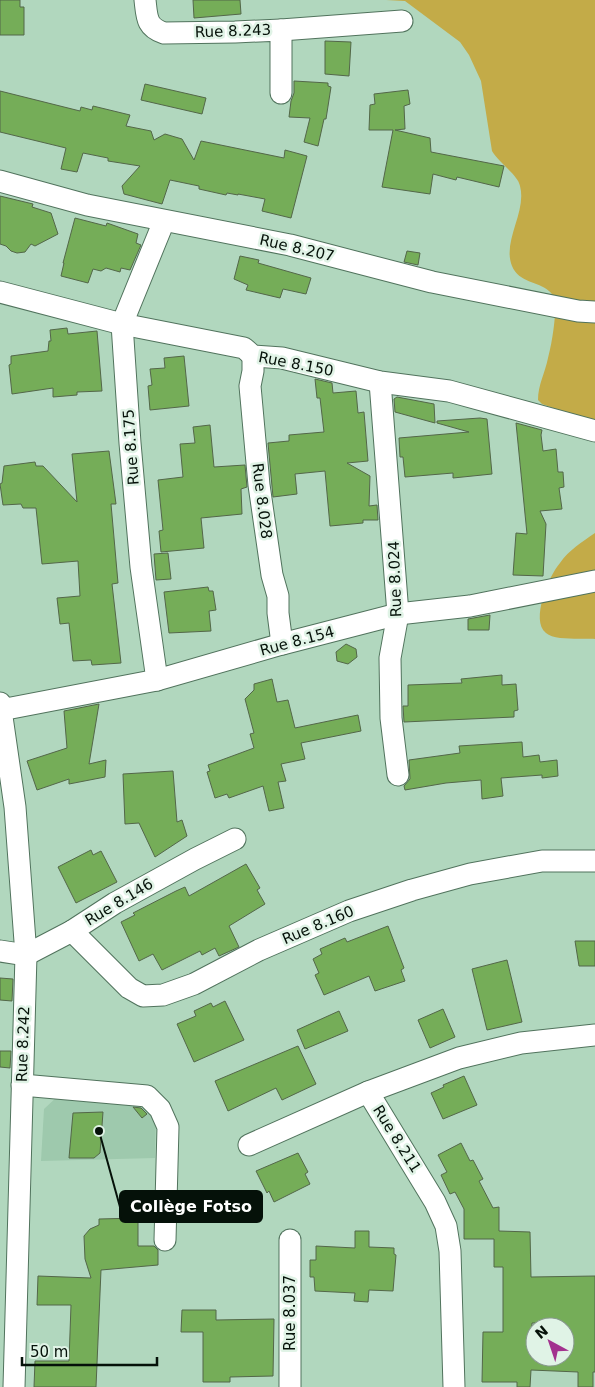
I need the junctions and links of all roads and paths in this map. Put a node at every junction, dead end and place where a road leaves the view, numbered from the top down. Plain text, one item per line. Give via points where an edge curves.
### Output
1 (146, 0) edge
2 (402, 21) dead end
3 (281, 30) junction
4 (281, 93) dead end
5 (0, 181) edge
6 (164, 221) junction
7 (0, 292) edge
8 (595, 312) edge
9 (122, 324) junction
10 (253, 356) junction
11 (380, 382) junction
12 (595, 431) edge
13 (595, 581) edge
14 (398, 614) junction
15 (282, 644) junction
16 (157, 680) junction
17 (0, 703) edge
18 (1, 710) edge
19 (398, 775) dead end
20 (236, 839) dead end
21 (595, 861) edge
22 (72, 931) junction
23 (0, 951) edge
24 (26, 955) junction
25 (595, 1035) edge
26 (22, 1085) junction
27 (368, 1092) junction
28 (249, 1145) dead end
29 (165, 1240) dead end
30 (290, 1240) dead end
31 (14, 1387) edge
32 (290, 1387) edge
33 (454, 1387) edge

1 - 3 street, Rue 8.243 via 147,20 154,30 164,33
2 - 3 street
3 - 4 street, Rue 8.243
5 - 6 street, Rue 8.207
6 - 8 street, Rue 8.207 via 290,245 432,282
6 - 9 street, Rue 8.175
7 - 9 street, Rue 8.150
9 - 10 street, Rue 8.150 via 244,348
9 - 16 street, Rue 8.175 via 141,567
10 - 11 street, Rue 8.150 via 282,358
10 - 15 street, Rue 8.028 via 250,386 259,485 278,596
11 - 12 street, Rue 8.150 via 449,391
11 - 14 street, Rue 8.024
13 - 14 street, Rue 8.154 via 470,606
14 - 15 street, Rue 8.154
14 - 19 street, Rue 8.024 via 390,658 391,718
15 - 16 street, Rue 8.154
16 - 18 street, Rue 8.154
17 - 18 street, Rue 8.242
18 - 24 street, Rue 8.242 via 15,807
20 - 22 street, Rue 8.146 via 115,903
21 - 22 street, Rue 8.160 via 542,861 470,874 412,890 349,910 258,950 194,984 163,995 143,996 129,988
22 - 24 street, Rue 8.146
23 - 24 street
24 - 26 street, Rue 8.242
25 - 27 street, Rue 8.211 via 521,1044 459,1058
26 - 29 street via 147,1096 160,1109 168,1127
26 - 31 street, Rue 8.242
27 - 28 street
27 - 33 street, Rue 8.211 via 435,1202 446,1226 450,1251
30 - 32 street, Rue 8.037

